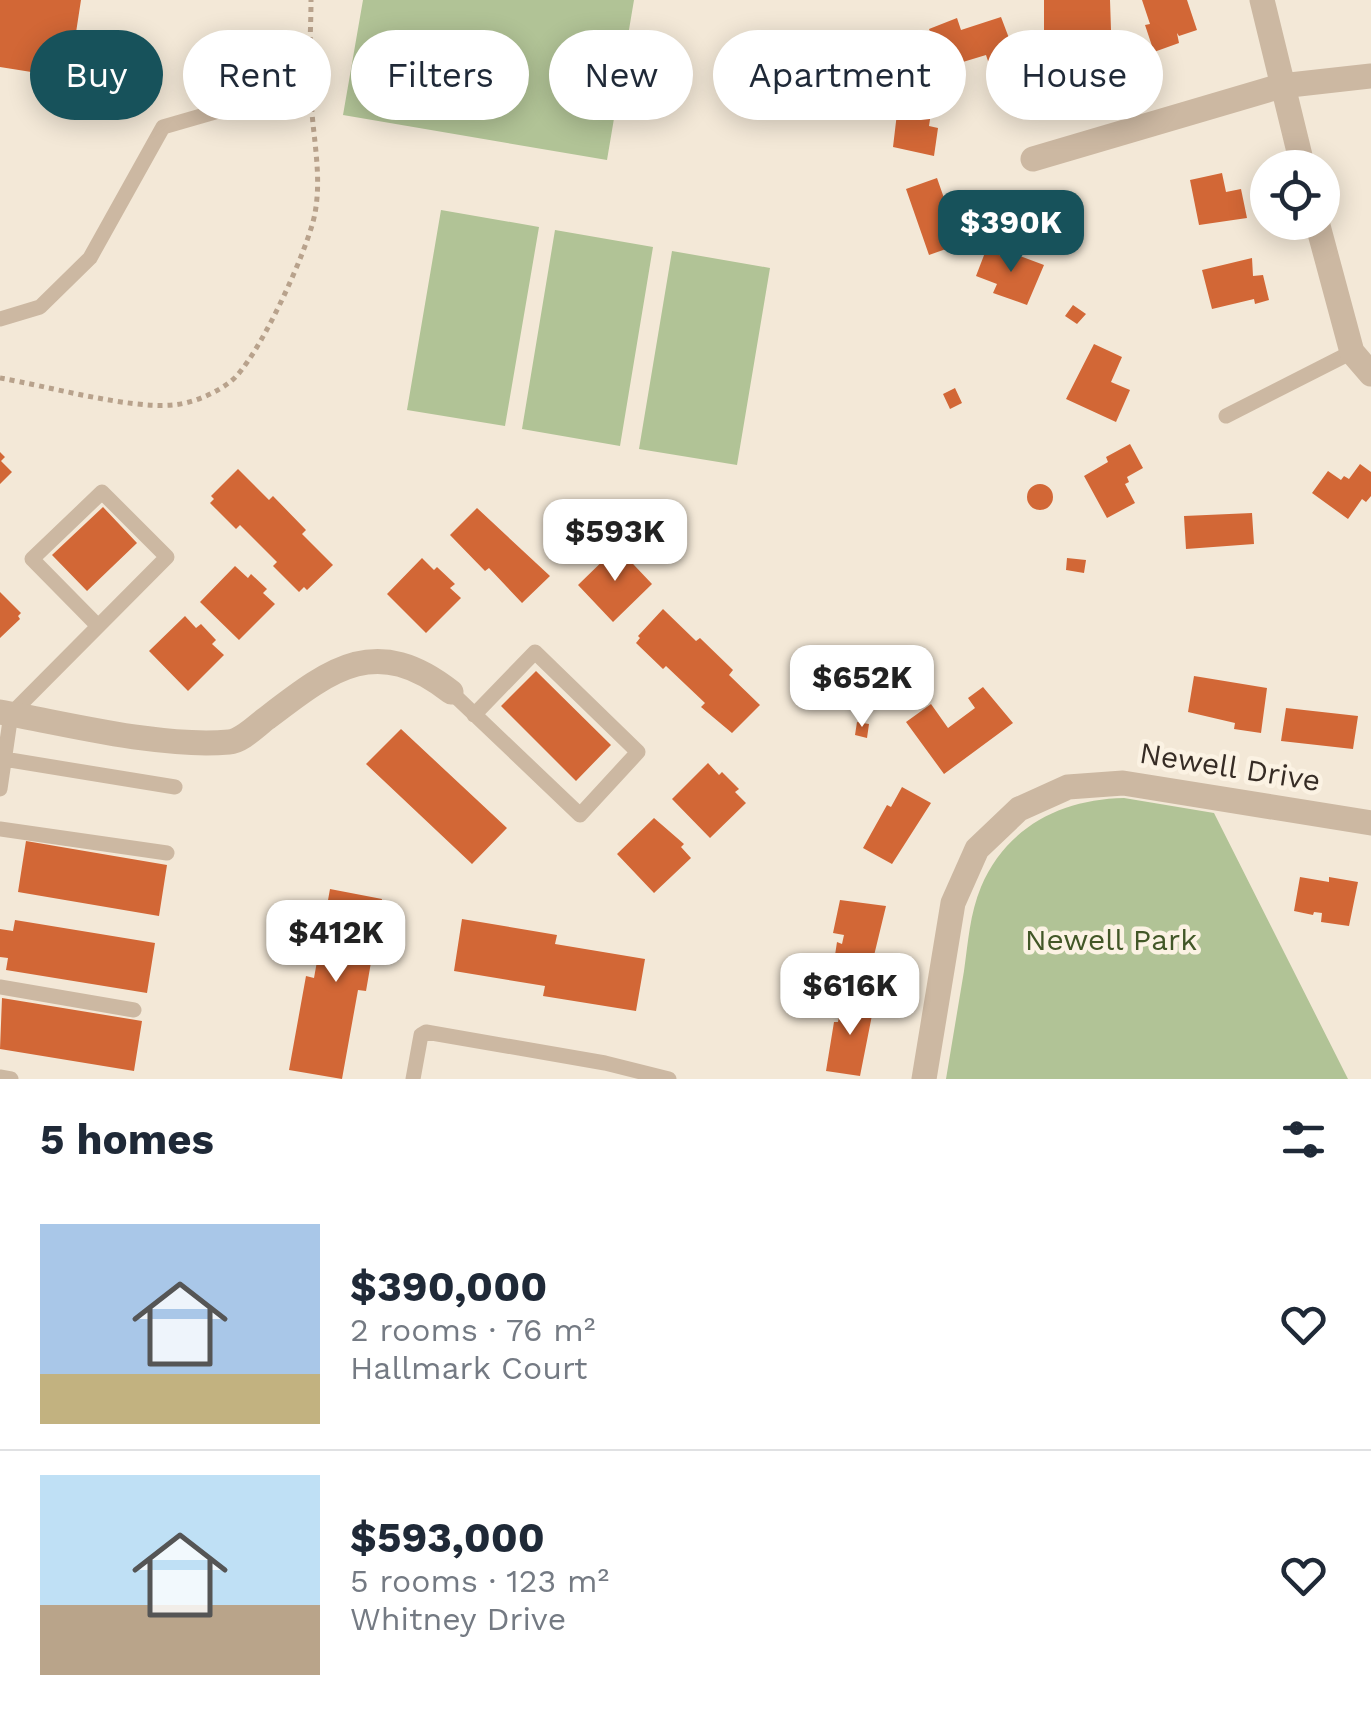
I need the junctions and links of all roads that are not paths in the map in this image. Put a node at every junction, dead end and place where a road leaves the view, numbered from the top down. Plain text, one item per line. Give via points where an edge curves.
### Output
1 (1262, 0) edge
2 (1371, 76) edge
3 (1280, 86) junction
4 (187, 120) edge
5 (1297, 150) edge
6 (1033, 159) dead end
7 (1323, 240) edge
8 (0, 320) edge
9 (1352, 352) junction
10 (1371, 374) edge
11 (1226, 416) dead end
12 (98, 626) junction
13 (450, 692) joint
14 (5, 713) edge
15 (474, 714) junction
16 (4, 758) junction
17 (175, 787) dead end
18 (0, 789) edge
19 (1371, 823) edge
20 (0, 829) edge
21 (168, 853) dead end
22 (0, 987) edge
23 (134, 1010) dead end
24 (0, 1077) edge
25 (11, 1079) edge
26 (412, 1079) edge
27 (669, 1079) edge
28 (924, 1079) edge

1 - 3 street
2 - 3 street
3 - 5 street
3 - 6 street
4 - 8 lane via 163,127 90,258 40,307
7 - 9 street
9 - 10 street
9 - 11 lane
12 - 12 lane via 166,557 102,492 32,559
12 - 14 lane
13 - 14 street via 402,665 345,664 234,742 176,742
13 - 15 lane
14 - 16 lane
15 - 15 lane via 580,814 638,752 535,652
16 - 17 lane
16 - 18 lane
19 - 28 street, Newell Drive via 1123,782 1068,787 1019,809 977,849 952,903
20 - 21 lane
22 - 23 lane
24 - 25 lane
26 - 27 lane via 426,1032

